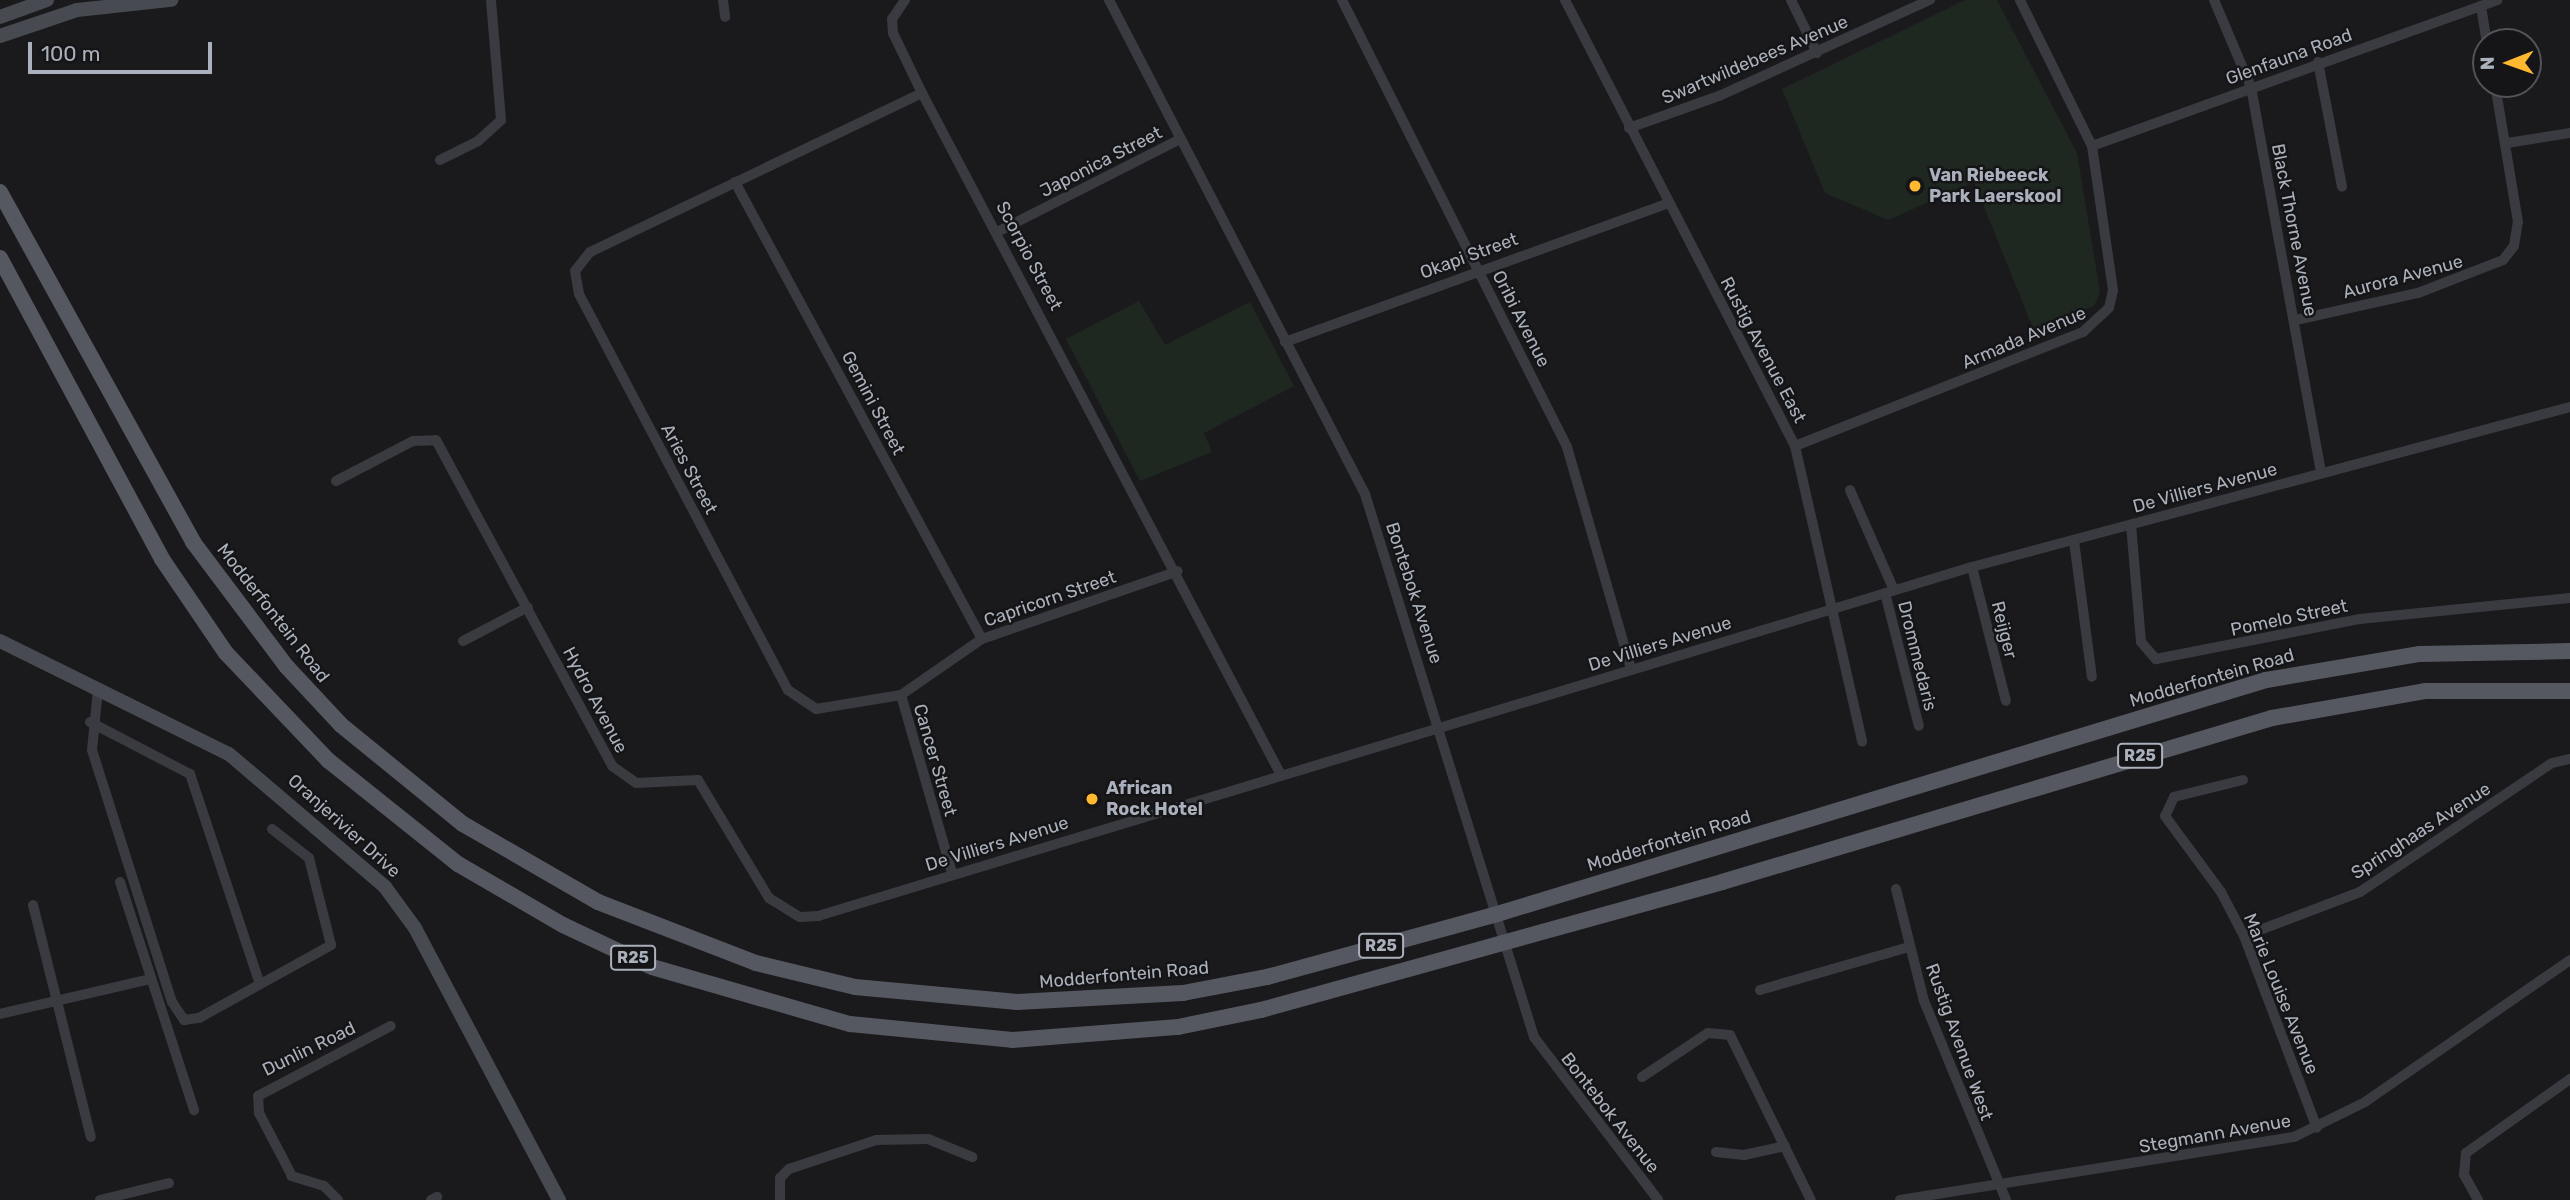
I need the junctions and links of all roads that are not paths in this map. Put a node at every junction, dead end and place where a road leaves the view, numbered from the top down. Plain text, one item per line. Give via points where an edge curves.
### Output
1 (47, 0) edge
2 (171, 0) edge
3 (491, 0) edge
4 (723, 0) edge
5 (905, 0) edge
6 (1109, 0) edge
7 (1342, 0) edge
8 (1565, 0) edge
9 (1791, 0) edge
10 (1930, 0) edge
11 (2020, 0) edge
12 (2214, 0) edge
13 (2497, 0) edge
14 (105, 3) edge
15 (90, 4) edge
16 (2481, 6) junction
17 (0, 17) edge
18 (725, 17) dead end
19 (2485, 28) edge
20 (0, 36) edge
21 (1817, 53) junction
22 (2318, 62) junction
23 (2251, 87) junction
24 (922, 93) junction
25 (2498, 98) edge
26 (1629, 128) junction
27 (2570, 133) edge
28 (1180, 139) junction
29 (2507, 143) junction
30 (2092, 146) junction
31 (440, 160) dead end
32 (735, 182) junction
33 (2342, 187) dead end
34 (0, 192) edge
35 (1666, 204) junction
36 (999, 231) junction
37 (0, 258) edge
38 (0, 264) edge
39 (1477, 268) junction
40 (20, 299) junction
41 (2296, 320) junction
42 (1285, 342) junction
43 (2570, 407) edge
44 (1795, 446) junction
45 (2321, 473) junction
46 (336, 481) dead end
47 (1850, 490) dead end
48 (2131, 525) junction
49 (2074, 541) junction
50 (1972, 567) junction
51 (1178, 571) junction
52 (1890, 592) junction
53 (2570, 598) edge
54 (528, 607) junction
55 (1829, 609) junction
56 (982, 639) junction
57 (463, 640) dead end
58 (0, 641) edge
59 (2570, 651) edge
60 (1631, 669) junction
61 (2092, 677) dead end
62 (98, 689) junction
63 (788, 690) joint
64 (2570, 691) edge
65 (901, 695) junction
66 (2006, 701) dead end
67 (90, 722) junction
68 (1919, 726) dead end
69 (1440, 727) junction
70 (1862, 741) dead end
71 (2570, 759) edge
72 (1282, 775) junction
73 (2243, 780) dead end
74 (272, 828) dead end
75 (951, 873) junction
76 (120, 882) dead end
77 (1896, 889) dead end
78 (769, 898) joint
79 (33, 905) dead end
80 (1494, 915) junction
81 (2244, 936) junction
82 (1503, 943) junction
83 (1909, 947) junction
84 (2570, 961) edge
85 (151, 979) junction
86 (260, 984) junction
87 (1760, 990) dead end
88 (56, 1000) junction
89 (0, 1014) edge
90 (391, 1026) dead end
91 (1642, 1077) dead end
92 (2570, 1079) edge
93 (194, 1110) dead end
94 (2317, 1128) junction
95 (91, 1137) dead end
96 (1785, 1146) junction
97 (1716, 1152) dead end
98 (972, 1157) dead end
99 (169, 1183) dead end
100 (1997, 1188) junction
101 (100, 1200) edge
102 (338, 1200) edge
103 (559, 1200) edge
104 (780, 1200) edge
105 (1658, 1200) edge
106 (1811, 1200) edge
107 (1900, 1200) edge
108 (2006, 1200) edge
109 (2478, 1200) edge

1 - 17 street
2 - 14 street
3 - 31 street via 501,120 478,141
4 - 18 street
5 - 24 street, Scorpio Street via 892,19 894,33
6 - 28 street, Bontebok Avenue
7 - 39 street, Oribi Avenue
8 - 26 street, Rustig Avenue East
9 - 21 street
10 - 21 street, Swartwildebees Avenue
11 - 30 street, Armada Avenue
12 - 23 street, Black Thorne Avenue
13 - 16 street, Glenfauna Road
14 - 15 street
15 - 20 street
16 - 19 street
16 - 22 street, Glenfauna Road
21 - 26 street, Swartwildebees Avenue
22 - 23 street, Glenfauna Road
22 - 33 street
23 - 30 street, Glenfauna Road
23 - 41 street, Black Thorne Avenue
24 - 32 street
24 - 36 street, Scorpio Street
25 - 29 street, Aurora Avenue
26 - 35 street, Rustig Avenue East
27 - 29 street
28 - 36 street, Japonica Street
28 - 42 street, Bontebok Avenue
29 - 41 street, Aurora Avenue via 2518,222 2514,246 2503,260 2418,293
30 - 44 street, Armada Avenue via 2112,290 2100,322
32 - 56 street, Gemini Street
32 - 63 street, Aries Street via 580,260 579,294
34 - 80 main road, Modderfontein Road / R25 via 193,542 287,667 399,776 474,831 598,902 756,962 855,987 1017,1002 1207,988
35 - 39 street, Okapi Street
35 - 44 street, Rustig Avenue East
36 - 51 street, Scorpio Street
37 - 40 main road, R25
38 - 40 main road
39 - 42 street, Okapi Street
39 - 60 street, Oribi Avenue via 1567,447
40 - 82 main road, R25 via 162,559 226,653 280,714 383,807 458,864 652,967 850,1024 1025,1039 1178,1027
41 - 45 street, Black Thorne Avenue
42 - 69 street, Bontebok Avenue via 1365,494
43 - 45 street, De Villiers Avenue
44 - 55 street, Rustig Avenue East
45 - 48 street, De Villiers Avenue
46 - 54 street, Hydro Avenue via 421,438 441,445
47 - 52 street, Drommedaris
48 - 49 street, De Villiers Avenue
48 - 53 street, Pomelo Street via 2141,642 2156,659 2360,619
49 - 50 street, De Villiers Avenue
49 - 61 street
50 - 52 street, De Villiers Avenue
50 - 66 street, Reijger
51 - 56 street, Capricorn Street
51 - 72 street, Scorpio Street
52 - 55 street, De Villiers Avenue
52 - 68 street, Drommedaris
54 - 57 street
54 - 78 street, Hydro Avenue via 612,766 636,783 686,778 708,789
55 - 60 street, De Villiers Avenue
55 - 70 street, Rustig Avenue East
56 - 65 street, Capricorn Street
58 - 62 street, Oranjerivier Drive
59 - 80 main road, Modderfontein Road / R25 via 2420,654 2266,680
60 - 69 street, De Villiers Avenue
62 - 67 street
62 - 103 street, Oranjerivier Drive via 229,754 385,887 415,928
63 - 65 street, Capricorn Street via 816,709
64 - 82 main road, R25 via 2425,691 2272,718
65 - 75 street, Cancer Street
67 - 86 street via 190,774
67 - 86 street via 92,750 178,1014 200,1018
69 - 72 street, De Villiers Avenue
69 - 80 street, Bontebok Avenue
71 - 81 street, Springhaas Avenue via 2552,763 2360,892
72 - 75 street, De Villiers Avenue
73 - 81 street, Marie Louise Avenue via 2174,797 2164,808
74 - 86 street via 309,858 333,939 327,949
75 - 78 street, De Villiers Avenue via 818,916 800,917
76 - 85 street
77 - 83 street, Rustig Avenue West
79 - 88 street
80 - 82 street, Bontebok Avenue
81 - 94 street, Marie Louise Avenue
82 - 105 street, Bontebok Avenue via 1534,1037
83 - 87 street
83 - 100 street, Rustig Avenue West
84 - 94 street, Stegmann Avenue via 2365,1102
85 - 88 street
85 - 93 street
88 - 89 street
88 - 95 street
90 - 102 street, Dunlin Road via 258,1097 259,1113 292,1176 324,1186
91 - 96 street via 1697,1039 1724,1032
92 - 109 street via 2466,1153 2464,1175
94 - 100 street, Stegmann Avenue via 2294,1138
96 - 97 street via 1744,1155
96 - 106 street
98 - 104 street via 928,1139 876,1140 789,1169 780,1178
99 - 101 street
100 - 107 street, Stegmann Avenue
100 - 108 street, Rustig Avenue West

